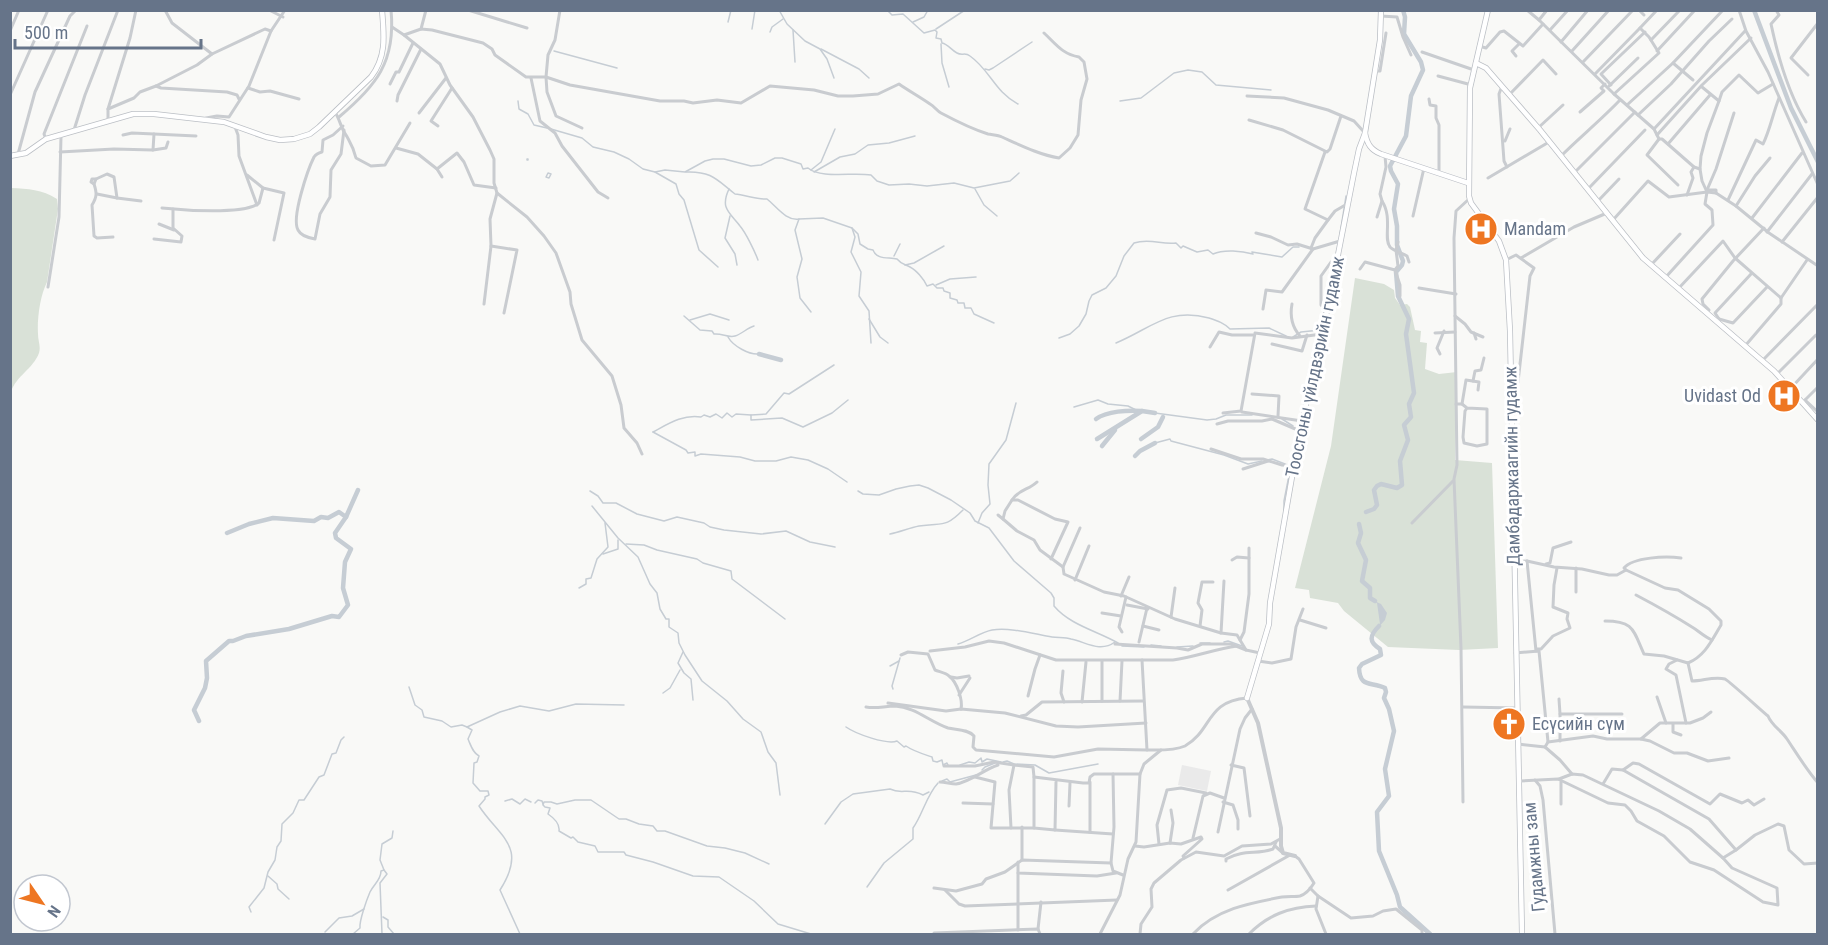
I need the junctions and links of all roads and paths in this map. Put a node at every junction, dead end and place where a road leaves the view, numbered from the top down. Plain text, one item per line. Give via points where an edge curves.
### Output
1 (19, 10) edge
2 (48, 10) edge
3 (76, 10) edge
4 (118, 10) edge
5 (136, 10) edge
6 (165, 10) edge
7 (269, 10) edge
8 (285, 10) edge
9 (382, 10) edge
10 (391, 10) edge
11 (426, 10) edge
12 (468, 10) edge
13 (560, 10) edge
14 (1488, 10) edge
15 (1527, 10) edge
16 (1547, 10) edge
17 (1568, 10) edge
18 (1588, 10) edge
19 (1609, 10) edge
20 (1633, 10) edge
21 (1639, 10) edge
22 (1656, 10) edge
23 (1680, 10) edge
24 (1695, 10) edge
25 (1723, 10) edge
26 (1739, 10) edge
27 (1776, 10) edge
28 (1399, 11) edge
29 (1381, 13) edge
30 (1644, 15) dead end
31 (283, 16) junction
32 (1397, 16) junction
33 (1732, 19) dead end
34 (1539, 20) junction
35 (1818, 23) edge
36 (1543, 24) junction
37 (87, 26) dead end
38 (392, 27) junction
39 (527, 28) dead end
40 (1640, 28) junction
41 (421, 29) junction
42 (1550, 30) junction
43 (10, 31) edge
44 (271, 31) junction
45 (1746, 31) junction
46 (1644, 32) junction
47 (1044, 33) dead end
48 (1386, 33) dead end
49 (404, 35) junction
50 (1751, 38) junction
51 (1651, 40) junction
52 (1561, 42) junction
53 (413, 43) junction
54 (1519, 44) junction
55 (1479, 46) junction
56 (421, 49) junction
57 (1657, 51) junction
58 (1422, 52) dead end
59 (1571, 52) junction
60 (212, 54) junction
61 (1411, 55) dead end
62 (1516, 57) dead end
63 (1638, 58) dead end
64 (1477, 60) junction
65 (1582, 62) junction
66 (1673, 63) junction
67 (1486, 68) junction
68 (1474, 70) junction
69 (1375, 71) junction
70 (1683, 71) junction
71 (1556, 74) dead end
72 (1595, 74) junction
73 (1808, 75) dead end
74 (1438, 76) dead end
75 (531, 77) junction
76 (546, 77) junction
77 (446, 78) junction
78 (1693, 80) dead end
79 (390, 84) dead end
80 (1773, 84) junction
81 (1608, 85) junction
82 (156, 86) junction
83 (1502, 86) junction
84 (1470, 87) junction
85 (1702, 87) junction
86 (248, 88) junction
87 (452, 88) junction
88 (1690, 91) junction
89 (1614, 94) junction
90 (10, 95) edge
91 (1509, 95) junction
92 (1695, 95) junction
93 (1710, 95) junction
94 (1247, 96) dead end
95 (1779, 98) junction
96 (299, 99) dead end
97 (1429, 99) dead end
98 (1620, 99) junction
99 (239, 101) junction
100 (398, 101) dead end
101 (1719, 101) junction
102 (1563, 105) dead end
103 (1627, 105) junction
104 (108, 109) junction
105 (1580, 112) dead end
106 (419, 113) dead end
107 (1637, 113) junction
108 (1734, 113) dead end
109 (337, 115) junction
110 (1341, 116) junction
111 (204, 119) junction
112 (1249, 120) dead end
113 (108, 121) junction
114 (1806, 122) dead end
115 (410, 123) dead end
116 (235, 125) junction
117 (438, 126) dead end
118 (343, 128) junction
119 (1538, 128) junction
120 (582, 129) dead end
121 (1510, 129) dead end
122 (1654, 129) junction
123 (1645, 130) dead end
124 (73, 132) junction
125 (154, 134) junction
126 (1365, 134) junction
127 (123, 135) dead end
128 (1657, 135) junction
129 (61, 136) junction
130 (196, 136) dead end
131 (46, 139) junction
132 (1659, 139) junction
133 (168, 142) dead end
134 (1550, 142) junction
135 (1504, 144) junction
136 (1668, 144) junction
137 (396, 148) junction
138 (1359, 148) junction
139 (153, 150) junction
140 (1373, 150) junction
141 (60, 152) junction
142 (1325, 152) junction
143 (1802, 152) junction
144 (18, 155) junction
145 (10, 156) edge
146 (1561, 156) junction
147 (1387, 157) junction
148 (1770, 158) dead end
149 (1507, 167) junction
150 (1694, 167) junction
151 (1424, 168) junction
152 (1700, 169) junction
153 (437, 170) junction
154 (1574, 172) junction
155 (1439, 173) junction
156 (1812, 174) junction
157 (247, 175) junction
158 (442, 177) dead end
159 (1488, 178) dead end
160 (1619, 179) dead end
161 (1468, 183) junction
162 (1678, 185) dead end
163 (1818, 185) edge
164 (263, 188) junction
165 (1588, 189) junction
166 (497, 191) junction
167 (1707, 191) junction
168 (97, 194) junction
169 (1687, 195) junction
170 (1818, 197) edge
171 (117, 198) junction
172 (608, 198) dead end
173 (1469, 199) junction
174 (1728, 200) junction
175 (141, 201) dead end
176 (1382, 201) junction
177 (1598, 201) junction
178 (1347, 204) junction
179 (257, 205) junction
180 (1736, 206) junction
181 (162, 208) dead end
182 (173, 209) junction
183 (1607, 213) junction
184 (1413, 216) dead end
185 (1377, 217) dead end
186 (1752, 218) junction
187 (1328, 220) junction
188 (1613, 220) junction
189 (159, 224) dead end
190 (1764, 228) junction
191 (176, 230) junction
192 (1767, 232) junction
193 (1256, 233) dead end
194 (1680, 234) dead end
195 (113, 237) dead end
196 (154, 239) dead end
197 (274, 240) dead end
198 (1341, 240) junction
199 (1398, 242) dead end
200 (1782, 242) junction
201 (491, 246) junction
202 (1312, 248) junction
203 (1398, 251) junction
204 (1521, 258) junction
205 (1735, 258) junction
206 (1506, 260) junction
207 (1808, 260) junction
208 (1337, 261) junction
209 (1409, 262) dead end
210 (1651, 265) junction
211 (1818, 266) edge
212 (1360, 269) dead end
213 (1395, 270) junction
214 (1751, 274) junction
215 (1665, 278) junction
216 (48, 287) dead end
217 (1767, 287) junction
218 (1419, 288) dead end
219 (1678, 289) junction
220 (1456, 294) junction
221 (1400, 296) dead end
222 (1781, 298) junction
223 (484, 304) dead end
224 (1292, 304) dead end
225 (1818, 304) edge
226 (1263, 309) dead end
227 (1327, 311) junction
228 (504, 313) dead end
229 (1707, 314) junction
230 (1455, 316) junction
231 (1718, 321) junction
232 (1444, 331) junction
233 (1455, 332) junction
234 (1435, 333) dead end
235 (1474, 333) junction
236 (1322, 334) junction
237 (1253, 335) junction
238 (1307, 335) junction
239 (1300, 336) junction
240 (1818, 336) edge
241 (1483, 337) dead end
242 (1476, 339) dead end
243 (1272, 344) dead end
244 (1745, 346) junction
245 (1210, 347) dead end
246 (1440, 354) dead end
247 (1484, 358) dead end
248 (1818, 359) edge
249 (1762, 361) junction
250 (1777, 374) junction
251 (1473, 381) junction
252 (1818, 387) edge
253 (1791, 388) junction
254 (1478, 390) dead end
255 (1252, 394) dead end
256 (1804, 401) junction
257 (1456, 404) junction
258 (1462, 404) junction
259 (1511, 407) junction
260 (1467, 408) junction
261 (1241, 411) junction
262 (1223, 413) dead end
263 (1817, 415) edge
264 (1278, 416) junction
265 (1302, 421) junction
266 (1217, 424) dead end
267 (1300, 431) junction
268 (1211, 449) dead end
269 (642, 454) dead end
270 (1269, 460) junction
271 (1294, 466) junction
272 (1244, 469) dead end
273 (1454, 479) junction
274 (1037, 482) dead end
275 (1012, 500) junction
276 (998, 515) dead end
277 (1003, 519) junction
278 (1412, 523) dead end
279 (1080, 528) dead end
280 (1571, 542) dead end
281 (1089, 546) dead end
282 (1249, 548) dead end
283 (1249, 558) junction
284 (1681, 558) dead end
285 (1052, 559) junction
286 (1232, 560) dead end
287 (1527, 561) junction
288 (1513, 562) junction
289 (1545, 564) junction
290 (1063, 567) junction
291 (1557, 568) junction
292 (1576, 568) junction
293 (1626, 570) junction
294 (1129, 577) dead end
295 (1075, 580) junction
296 (1224, 581) dead end
297 (1213, 582) dead end
298 (1175, 588) dead end
299 (1576, 592) dead end
300 (1636, 595) dead end
301 (1121, 596) junction
302 (1126, 597) junction
303 (1127, 605) dead end
304 (1147, 608) junction
305 (1303, 609) dead end
306 (1156, 610) junction
307 (1102, 613) dead end
308 (1121, 616) junction
309 (1171, 617) junction
310 (1300, 620) junction
311 (1605, 621) dead end
312 (1143, 626) junction
313 (1200, 626) junction
314 (1326, 628) dead end
315 (1159, 630) dead end
316 (1122, 632) dead end
317 (1221, 633) junction
318 (1240, 640) junction
319 (1712, 640) junction
320 (1139, 642) dead end
321 (1114, 644) dead end
322 (1237, 646) junction
323 (1246, 650) junction
324 (1535, 650) junction
325 (930, 651) dead end
326 (1260, 653) junction
327 (1515, 653) junction
328 (901, 655) dead end
329 (1041, 655) junction
330 (1122, 660) junction
331 (1142, 660) junction
332 (1677, 660) junction
333 (1086, 661) junction
334 (1101, 661) junction
335 (1258, 661) junction
336 (1688, 663) junction
337 (1063, 671) dead end
338 (950, 677) junction
339 (959, 695) junction
340 (1028, 696) dead end
341 (1247, 698) junction
342 (1657, 698) dead end
343 (1559, 699) dead end
344 (1102, 701) junction
345 (1120, 701) junction
346 (1143, 701) junction
347 (1064, 702) junction
348 (1082, 702) junction
349 (888, 703) dead end
350 (1463, 706) junction
351 (866, 707) dead end
352 (1517, 708) junction
353 (1252, 709) junction
354 (961, 710) junction
355 (1711, 712) dead end
356 (1560, 714) junction
357 (1622, 714) dead end
358 (1020, 716) junction
359 (1146, 723) junction
360 (1666, 723) junction
361 (1686, 723) junction
362 (1673, 724) junction
363 (1681, 735) dead end
364 (1641, 739) junction
365 (1560, 741) junction
366 (1548, 742) junction
367 (1518, 744) junction
368 (1545, 747) junction
369 (1147, 750) junction
370 (1161, 750) junction
371 (1729, 758) dead end
372 (1002, 764) junction
373 (1014, 765) junction
374 (1231, 765) junction
375 (944, 766) dead end
376 (1623, 770) junction
377 (1113, 774) junction
378 (1140, 774) junction
379 (1572, 774) junction
380 (975, 777) junction
381 (1034, 777) junction
382 (1090, 777) junction
383 (1535, 780) junction
384 (1560, 780) junction
385 (1518, 781) junction
386 (940, 782) dead end
387 (1056, 782) junction
388 (1070, 783) junction
389 (1818, 783) edge
390 (1603, 784) junction
391 (1206, 793) junction
392 (1764, 799) dead end
393 (1224, 800) junction
394 (963, 802) dead end
395 (1463, 802) dead end
396 (993, 804) junction
397 (1562, 804) dead end
398 (1069, 806) dead end
399 (1171, 810) dead end
400 (1250, 816) dead end
401 (1022, 827) junction
402 (1011, 828) junction
403 (1034, 828) junction
404 (1238, 829) dead end
405 (1055, 830) junction
406 (1218, 831) dead end
407 (1090, 833) junction
408 (1113, 834) junction
409 (1193, 838) junction
410 (1277, 842) junction
411 (1170, 843) junction
412 (1159, 844) junction
413 (1135, 846) junction
414 (1736, 850) junction
415 (1283, 853) junction
416 (1292, 855) junction
417 (1184, 858) junction
418 (1723, 858) junction
419 (1020, 861) junction
420 (1226, 861) dead end
421 (1111, 863) junction
422 (1818, 863) edge
423 (1018, 873) junction
424 (1116, 873) junction
425 (1124, 875) junction
426 (934, 888) dead end
427 (1310, 888) junction
428 (945, 890) junction
429 (1228, 890) dead end
430 (1318, 896) junction
431 (1117, 900) junction
432 (1041, 902) junction
433 (1018, 904) junction
434 (1316, 906) junction
435 (1038, 929) junction
436 (1018, 930) junction
437 (934, 933) dead end
438 (1040, 934) edge
439 (1100, 934) edge
440 (1140, 934) edge
441 (1193, 934) edge
442 (1249, 934) edge
443 (1326, 934) edge
444 (1422, 934) edge
445 (1522, 934) edge
446 (1555, 934) edge

1 - 43 street
2 - 90 street
3 - 144 street via 39,84
4 - 124 street
5 - 104 street
6 - 60 street via 172,23
7 - 31 street
8 - 31 street
9 - 109 main road via 385,46 378,68
10 - 38 street
11 - 41 street
12 - 39 street
13 - 76 street
14 - 55 main road
15 - 34 street
16 - 34 street
17 - 42 street
18 - 52 street
19 - 59 street
20 - 65 street
21 - 30 street
22 - 40 street
23 - 51 street
24 - 57 street
25 - 66 street
26 - 45 street
27 - 114 street via 1779,15 1771,24 1776,47 1796,106
28 - 32 street
29 - 32 street
29 - 69 main road, Тоосгоны үйлдвэрийн гудамж
31 - 44 street
32 - 61 street
33 - 70 street
34 - 36 street
35 - 73 street via 1791,58
36 - 42 street
36 - 54 street via 1523,46
37 - 131 street via 44,134
38 - 49 street
38 - 109 street via 382,72 357,101
40 - 46 street
40 - 72 street
41 - 49 street
41 - 75 street via 483,43
42 - 52 street
44 - 60 street via 265,29
44 - 86 street
45 - 50 street
45 - 88 street
46 - 51 street
46 - 81 street via 1601,74
47 - 76 street via 1060,50 1084,62 1087,79 1078,135 1059,158 965,125 899,84 878,94 853,96 770,86 741,103 693,103 622,95
48 - 69 street via 1380,71
49 - 53 street
50 - 80 street
50 - 85 street
51 - 57 street
52 - 59 street
53 - 56 street
53 - 79 street
54 - 55 street via 1504,31 1486,48
54 - 62 street via 1512,51
55 - 64 main road
56 - 77 street via 440,64
56 - 100 street
57 - 89 street
58 - 68 street
59 - 65 street
60 - 82 street
63 - 81 street
64 - 67 main road
64 - 68 main road
65 - 72 street
66 - 70 street
66 - 103 street
67 - 68 main road
67 - 83 main road
68 - 84 main road
69 - 126 main road, Тоосгоны үйлдвэрийн гудамж
70 - 78 street
70 - 107 street
71 - 91 street via 1544,60
72 - 81 street
74 - 84 street
75 - 76 street
75 - 172 street via 539,120 555,133 598,192
76 - 120 street via 556,116
77 - 87 street
77 - 106 street
80 - 95 street
80 - 101 street via 1758,93 1739,75 1722,92
81 - 89 street
81 - 105 street
82 - 99 street via 227,92 237,94
82 - 104 street
83 - 91 main road
83 - 135 street via 1499,94
84 - 161 main road
85 - 92 street
85 - 93 street
86 - 96 street
86 - 99 street
87 - 117 street via 432,119
87 - 166 street via 473,117 494,159
88 - 92 street
88 - 122 street
89 - 98 street
91 - 119 main road
92 - 128 street
93 - 101 street
93 - 136 street
94 - 110 street via 1284,98
95 - 143 street
95 - 174 street via 1763,144 1756,140
97 - 155 street via 1430,105 1436,106 1439,125
98 - 103 street
98 - 146 street
99 - 111 street via 230,117
101 - 152 street via 1703,146
102 - 119 street
103 - 107 street
104 - 113 street
107 - 122 street
107 - 154 street
108 - 167 street
109 - 116 main road via 310,134 287,140
109 - 118 street
110 - 126 street via 1354,121
110 - 142 street via 1330,149
111 - 113 main road via 133,114
111 - 116 main road
112 - 142 street via 1283,130
113 - 124 main road
115 - 137 street
116 - 157 street via 239,156
118 - 118 street via 341,154 331,170 330,197 319,218 315,239 310,239 297,226 308,170 315,156 322,152 323,140
118 - 137 street via 356,158 368,165 385,165
119 - 134 main road
121 - 135 street
122 - 128 street
123 - 165 street
124 - 129 main road
125 - 127 street
125 - 130 street
125 - 139 street
126 - 138 main road, Тоосгоны үйлдвэрийн гудамж
126 - 140 main road
128 - 132 street
129 - 131 main road
129 - 141 street
131 - 144 main road
132 - 136 street
132 - 162 street via 1647,155
133 - 139 street via 166,148
134 - 146 main road
134 - 149 street
135 - 149 street
136 - 150 street
137 - 153 street via 417,154
138 - 140 street
138 - 178 main road, Тоосгоны үйлдвэрийн гудамж
139 - 141 street
140 - 147 main road
141 - 216 street via 59,217
142 - 187 street via 1305,209
143 - 156 street
143 - 186 street
144 - 145 main road
146 - 154 main road
147 - 151 main road
147 - 176 street
148 - 180 street
149 - 159 street
150 - 152 street
150 - 169 street
151 - 155 main road
151 - 184 street
152 - 167 street
153 - 158 street
153 - 166 street via 457,153 474,185
154 - 165 main road
155 - 161 main road
156 - 163 street
156 - 192 street
157 - 164 street
157 - 179 street
160 - 177 street
161 - 173 main road
164 - 179 street
164 - 197 street via 284,193
165 - 177 main road
166 - 201 street via 490,219
166 - 269 street via 527,217 556,254 582,340 612,376 624,428
167 - 169 street
167 - 174 street via 1716,190
167 - 215 street via 1705,204 1712,210 1713,225
168 - 171 street
168 - 171 street via 91,182 107,174 114,177
168 - 195 street via 92,205 94,236
169 - 188 street via 1669,197 1648,180
170 - 200 street
171 - 175 street
173 - 206 main road, Дамбадаржаагийн гудамж via 1498,241
173 - 220 street via 1456,211
174 - 180 street
176 - 185 street
176 - 203 street via 1388,214 1387,241
177 - 183 main road
178 - 187 street
178 - 198 main road, Тоосгоны үйлдвэрийн гудамж
179 - 182 street via 236,210
180 - 186 street
181 - 182 street
182 - 191 street
183 - 188 main road
183 - 204 street
186 - 190 street
187 - 202 street
188 - 210 main road
189 - 191 street
190 - 192 street
190 - 205 street
191 - 196 street via 182,236 181,242
192 - 200 street
193 - 202 street via 1288,245
194 - 210 street
198 - 202 street
198 - 208 main road, Тоосгоны үйлдвэрийн гудамж
199 - 203 street
200 - 207 street
201 - 223 street
201 - 228 street via 517,250
202 - 226 street via 1282,292 1266,290
203 - 209 street
203 - 213 street
204 - 206 street via 1515,255
204 - 259 street via 1534,268
205 - 214 street
205 - 219 street via 1723,241
205 - 229 street via 1702,299 1709,310
206 - 259 main road, Дамбадаржаагийн гудамж
207 - 211 street
207 - 222 street
208 - 227 main road, Тоосгоны үйлдвэрийн гудамж
208 - 227 street via 1331,262 1322,276 1321,305
210 - 215 main road
212 - 213 street via 1370,262
213 - 221 street
214 - 217 street
214 - 231 street via 1715,313
215 - 219 main road
217 - 222 street
217 - 231 street via 1733,323
218 - 220 street
219 - 229 main road
220 - 230 street
222 - 244 street via 1781,304
224 - 239 street via 1290,313
225 - 249 street
227 - 236 main road, Тоосгоны үйлдвэрийн гудамж
229 - 231 main road
230 - 233 street
230 - 235 street
231 - 244 main road
232 - 233 street
232 - 234 street
232 - 246 street via 1437,348
233 - 257 street
235 - 241 street
235 - 242 street
236 - 238 street
236 - 265 main road, Тоосгоны үйлдвэрийн гудамж
237 - 239 street via 1257,332 1284,338
237 - 245 street via 1219,332
237 - 261 street
238 - 239 street
238 - 243 street via 1302,351
240 - 250 street
244 - 249 main road
247 - 251 street
248 - 253 street
249 - 250 main road
250 - 253 main road
251 - 254 street via 1479,382
251 - 258 street via 1466,380 1464,384
252 - 256 street
253 - 256 main road
255 - 264 street via 1279,396
256 - 263 main road
257 - 258 street
257 - 273 street
258 - 260 street
259 - 288 main road, Дамбадаржаагийн гудамж
260 - 260 street via 1487,409 1487,444 1464,443
261 - 262 street
261 - 264 street
264 - 265 street
265 - 267 main road, Тоосгоны үйлдвэрийн гудамж
266 - 267 street via 1272,419
267 - 271 main road, Тоосгоны үйлдвэрийн гудамж
268 - 270 street via 1241,459
270 - 271 street
270 - 272 street
271 - 326 main road, Тоосгоны үйлдвэрийн гудамж via 1269,624
273 - 278 street
273 - 350 street
274 - 275 street
275 - 277 street
275 - 285 street via 1068,522
276 - 277 street
277 - 285 street via 1034,540
279 - 290 street
280 - 289 street via 1553,548 1550,562
281 - 295 street
282 - 283 street
283 - 286 street
283 - 318 street via 1250,594
284 - 293 street via 1636,559 1628,563
285 - 290 street
287 - 288 street
287 - 289 street
287 - 324 street
288 - 327 main road, Дамбадаржаагийн гудамж
289 - 291 street
290 - 295 street via 1064,574
291 - 292 street
291 - 324 street via 1554,607 1568,613 1570,628
292 - 293 street via 1617,575
292 - 299 street
293 - 319 street via 1678,590 1709,609 1722,623
294 - 301 street
295 - 301 street
296 - 317 street
297 - 313 street via 1202,582 1198,603 1202,610
298 - 309 street
300 - 319 street
301 - 302 street
302 - 306 street
302 - 308 street
303 - 304 street
304 - 306 street
304 - 312 street
305 - 310 street
306 - 309 street
307 - 308 street
308 - 316 street
309 - 313 street
310 - 314 street
310 - 335 street via 1289,661
311 - 332 street via 1629,625 1644,654
312 - 315 street
312 - 320 street
313 - 317 street
317 - 318 street via 1237,635
318 - 323 street
319 - 336 street via 1704,652
321 - 322 street via 1188,650 1202,644
322 - 323 street
322 - 331 street via 1190,658
323 - 326 street
324 - 327 street
324 - 366 street via 1539,651
325 - 329 street via 988,641
326 - 335 main road, Тоосгоны үйлдвэрийн гудамж
327 - 352 main road, Дамбадаржаагийн гудамж
328 - 338 street via 926,652 935,670
329 - 333 street
329 - 340 street
330 - 331 street
330 - 334 street
330 - 345 street
331 - 346 street
332 - 336 street
332 - 361 street via 1666,669 1676,675
333 - 334 street
333 - 348 street
334 - 344 street
335 - 341 main road, Тоосгоны үйлдвэрийн гудамж
336 - 389 street via 1692,681 1726,680 1768,717
337 - 347 street
338 - 339 street
338 - 339 street via 970,677
339 - 354 street
341 - 353 street
341 - 370 street via 1217,708 1194,739 1183,747
342 - 360 street
343 - 356 street
344 - 345 street
344 - 348 street
345 - 346 street
346 - 359 street
347 - 348 street
347 - 358 street via 1042,702
349 - 354 street
350 - 352 street
350 - 395 street
351 - 369 street via 896,706 916,711 949,728 969,732 974,736 976,750 1054,757 1098,749
352 - 367 main road, Дамбадаржаагийн гудамж
353 - 374 street via 1240,729
353 - 410 street via 1281,828
354 - 358 street
355 - 361 street
356 - 357 street
356 - 365 street
358 - 359 street via 1056,726
359 - 369 street
360 - 362 street
360 - 364 street via 1660,723
361 - 362 street
362 - 363 street via 1673,732
364 - 365 street via 1593,736
364 - 371 street via 1674,753 1708,761
365 - 366 street
366 - 368 street
367 - 368 street
367 - 385 main road, Дамбадаржаагийн гудамж
368 - 379 street
369 - 370 street
370 - 378 street via 1144,764
372 - 373 street
372 - 375 street
372 - 380 street
373 - 381 street via 1033,767
373 - 402 street via 1009,790
374 - 393 street
374 - 400 street via 1244,768
376 - 390 street via 1612,769
376 - 392 street via 1633,763 1640,764 1710,804 1720,794 1754,805
376 - 414 street via 1708,819
377 - 378 street
377 - 382 street
377 - 408 street
378 - 413 street
379 - 384 street
379 - 390 street
380 - 386 street via 955,784
380 - 396 street via 995,782
381 - 387 street
381 - 403 street
382 - 388 street via 1089,783
382 - 407 street
383 - 384 street
383 - 385 street
383 - 446 street, Гудамжны зам via 1543,800
384 - 397 street
384 - 418 street via 1608,803 1625,805 1637,821 1664,836 1690,862 1731,879 1763,902 1778,905 1777,888 1732,868
385 - 445 main road, Дамбадаржаагийн гудамж
387 - 388 street
387 - 405 street
388 - 398 street
390 - 418 street via 1690,829
391 - 393 street
391 - 409 street
391 - 412 street via 1181,788 1167,790 1157,825
393 - 404 street via 1233,805
393 - 406 street
394 - 396 street
396 - 402 street via 991,828
399 - 411 street
401 - 402 street
401 - 403 street
401 - 419 street
403 - 405 street
405 - 407 street
407 - 408 street
408 - 421 street
409 - 411 street via 1181,844
409 - 417 street via 1202,838
410 - 415 street
410 - 415 street
410 - 417 street via 1242,846 1224,856 1196,852
410 - 420 street via 1267,851 1240,852
411 - 412 street
412 - 413 street
413 - 425 street
414 - 418 street
414 - 422 street via 1757,833 1778,824 1784,826 1790,854 1804,864
415 - 416 street
416 - 427 street via 1314,883
416 - 429 street
417 - 440 street via 1154,882 1152,907 1141,924
419 - 421 street
419 - 423 street
419 - 428 street via 982,884 958,891
421 - 424 street
423 - 424 street
423 - 433 street
424 - 425 street
425 - 431 street
426 - 428 street
427 - 430 street
427 - 441 street via 1300,896 1222,912
428 - 433 street via 965,906
430 - 434 street
430 - 444 street via 1351,918 1396,909
431 - 432 street
431 - 439 street
432 - 433 street
432 - 435 street
433 - 436 street
434 - 442 street via 1272,916
434 - 443 street
435 - 436 street
435 - 438 street
436 - 437 street

